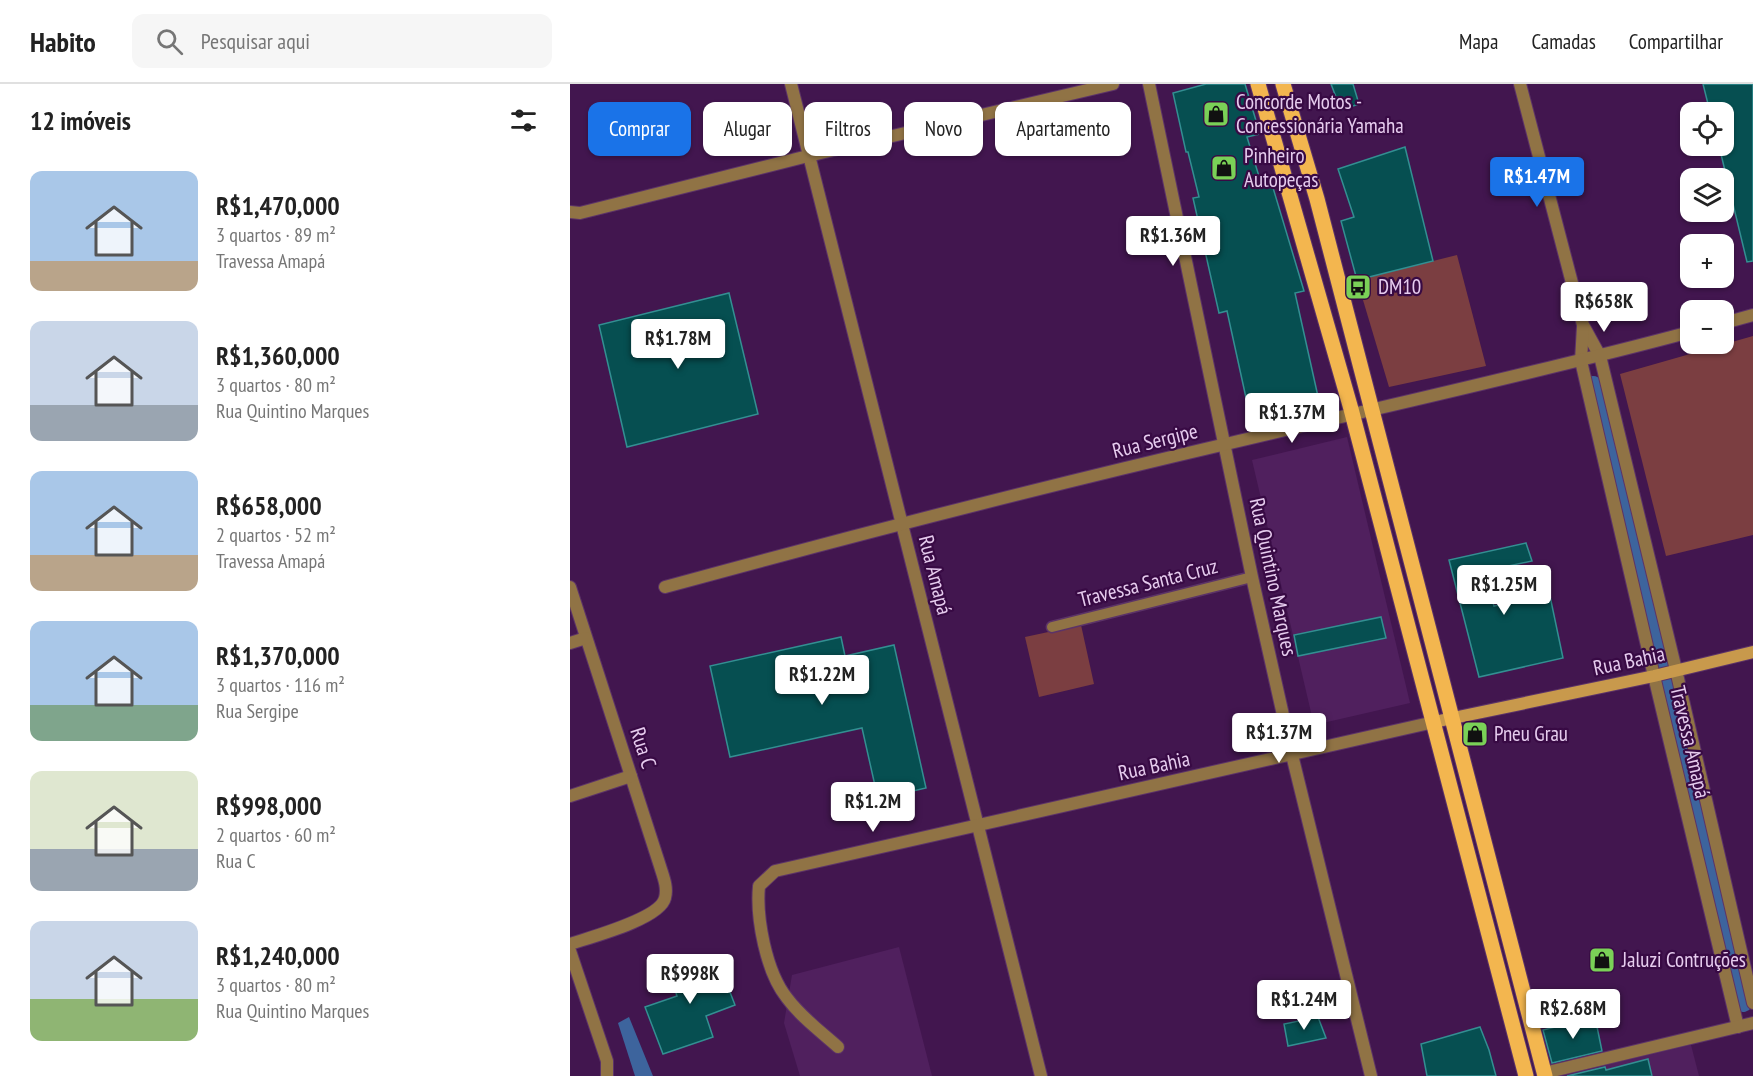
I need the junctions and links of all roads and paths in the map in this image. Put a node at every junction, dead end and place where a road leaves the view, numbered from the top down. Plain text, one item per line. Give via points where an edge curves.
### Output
1 (791, 84) edge
2 (1113, 84) edge
3 (1149, 84) edge
4 (1258, 84) edge
5 (1283, 84) edge
6 (1520, 84) edge
7 (892, 136) edge
8 (804, 139) edge
9 (808, 156) joint
10 (570, 212) edge
11 (1753, 315) edge
12 (1734, 320) edge
13 (1582, 325) junction
14 (1680, 335) edge
15 (1600, 356) junction
16 (1581, 361) junction
17 (1373, 410) junction
18 (1353, 414) junction
19 (1226, 444) junction
20 (902, 523) junction
21 (1252, 577) junction
22 (570, 587) edge
23 (665, 587) dead end
24 (1052, 627) dead end
25 (586, 638) junction
26 (570, 644) edge
27 (1753, 652) edge
28 (1676, 670) junction
29 (1655, 676) junction
30 (1452, 717) junction
31 (1434, 722) junction
32 (1292, 755) junction
33 (631, 776) junction
34 (570, 796) edge
35 (978, 824) junction
36 (570, 944) edge
37 (570, 951) edge
38 (1753, 1003) edge
39 (1753, 1023) edge
40 (1738, 1027) junction
41 (838, 1047) dead end
42 (1544, 1074) edge
43 (607, 1076) edge
44 (1041, 1076) edge
45 (1371, 1076) edge
46 (1526, 1076) edge

1 - 8 street, Rua Amapá
2 - 7 street
3 - 19 street, Rua Quintino Marques
4 - 18 main road
5 - 17 main road
6 - 13 street, Travessa Amapá
9 - 10 street via 580,213
9 - 20 street, Rua Amapá
11 - 12 street
13 - 15 street, Travessa Amapá
13 - 16 street, Travessa Amapá
14 - 15 street, Rua Sergipe
15 - 16 street, Rua Sergipe
15 - 28 street, Travessa Amapá
16 - 17 street, Rua Sergipe
16 - 29 street, Travessa Amapá
17 - 18 street, Rua Sergipe
17 - 30 main road
18 - 19 street, Rua Sergipe
18 - 31 main road
19 - 20 street, Rua Sergipe
19 - 21 street, Rua Quintino Marques
20 - 23 street, Rua Sergipe
20 - 35 street, Rua Amapá
21 - 24 lane, Travessa Santa Cruz
21 - 32 street, Rua Quintino Marques
22 - 25 street, Rua C
25 - 26 street
25 - 33 street, Rua C
27 - 28 main road, Rua Bahia
28 - 29 main road, Rua Bahia
28 - 38 street, Travessa Amapá
29 - 30 main road, Rua Bahia
29 - 40 street, Travessa Amapá
30 - 31 main road, Rua Bahia
30 - 42 main road
31 - 32 street, Rua Bahia
31 - 46 main road
32 - 35 street, Rua Bahia
32 - 45 street, Rua Quintino Marques
33 - 34 street
33 - 36 street, Rua C via 666,884 666,897 649,916
35 - 41 street, Rua Bahia via 775,872 759,886 764,941 784,996
35 - 44 street, Rua Amapá
37 - 43 street via 607,1061
39 - 40 street
40 - 42 street

